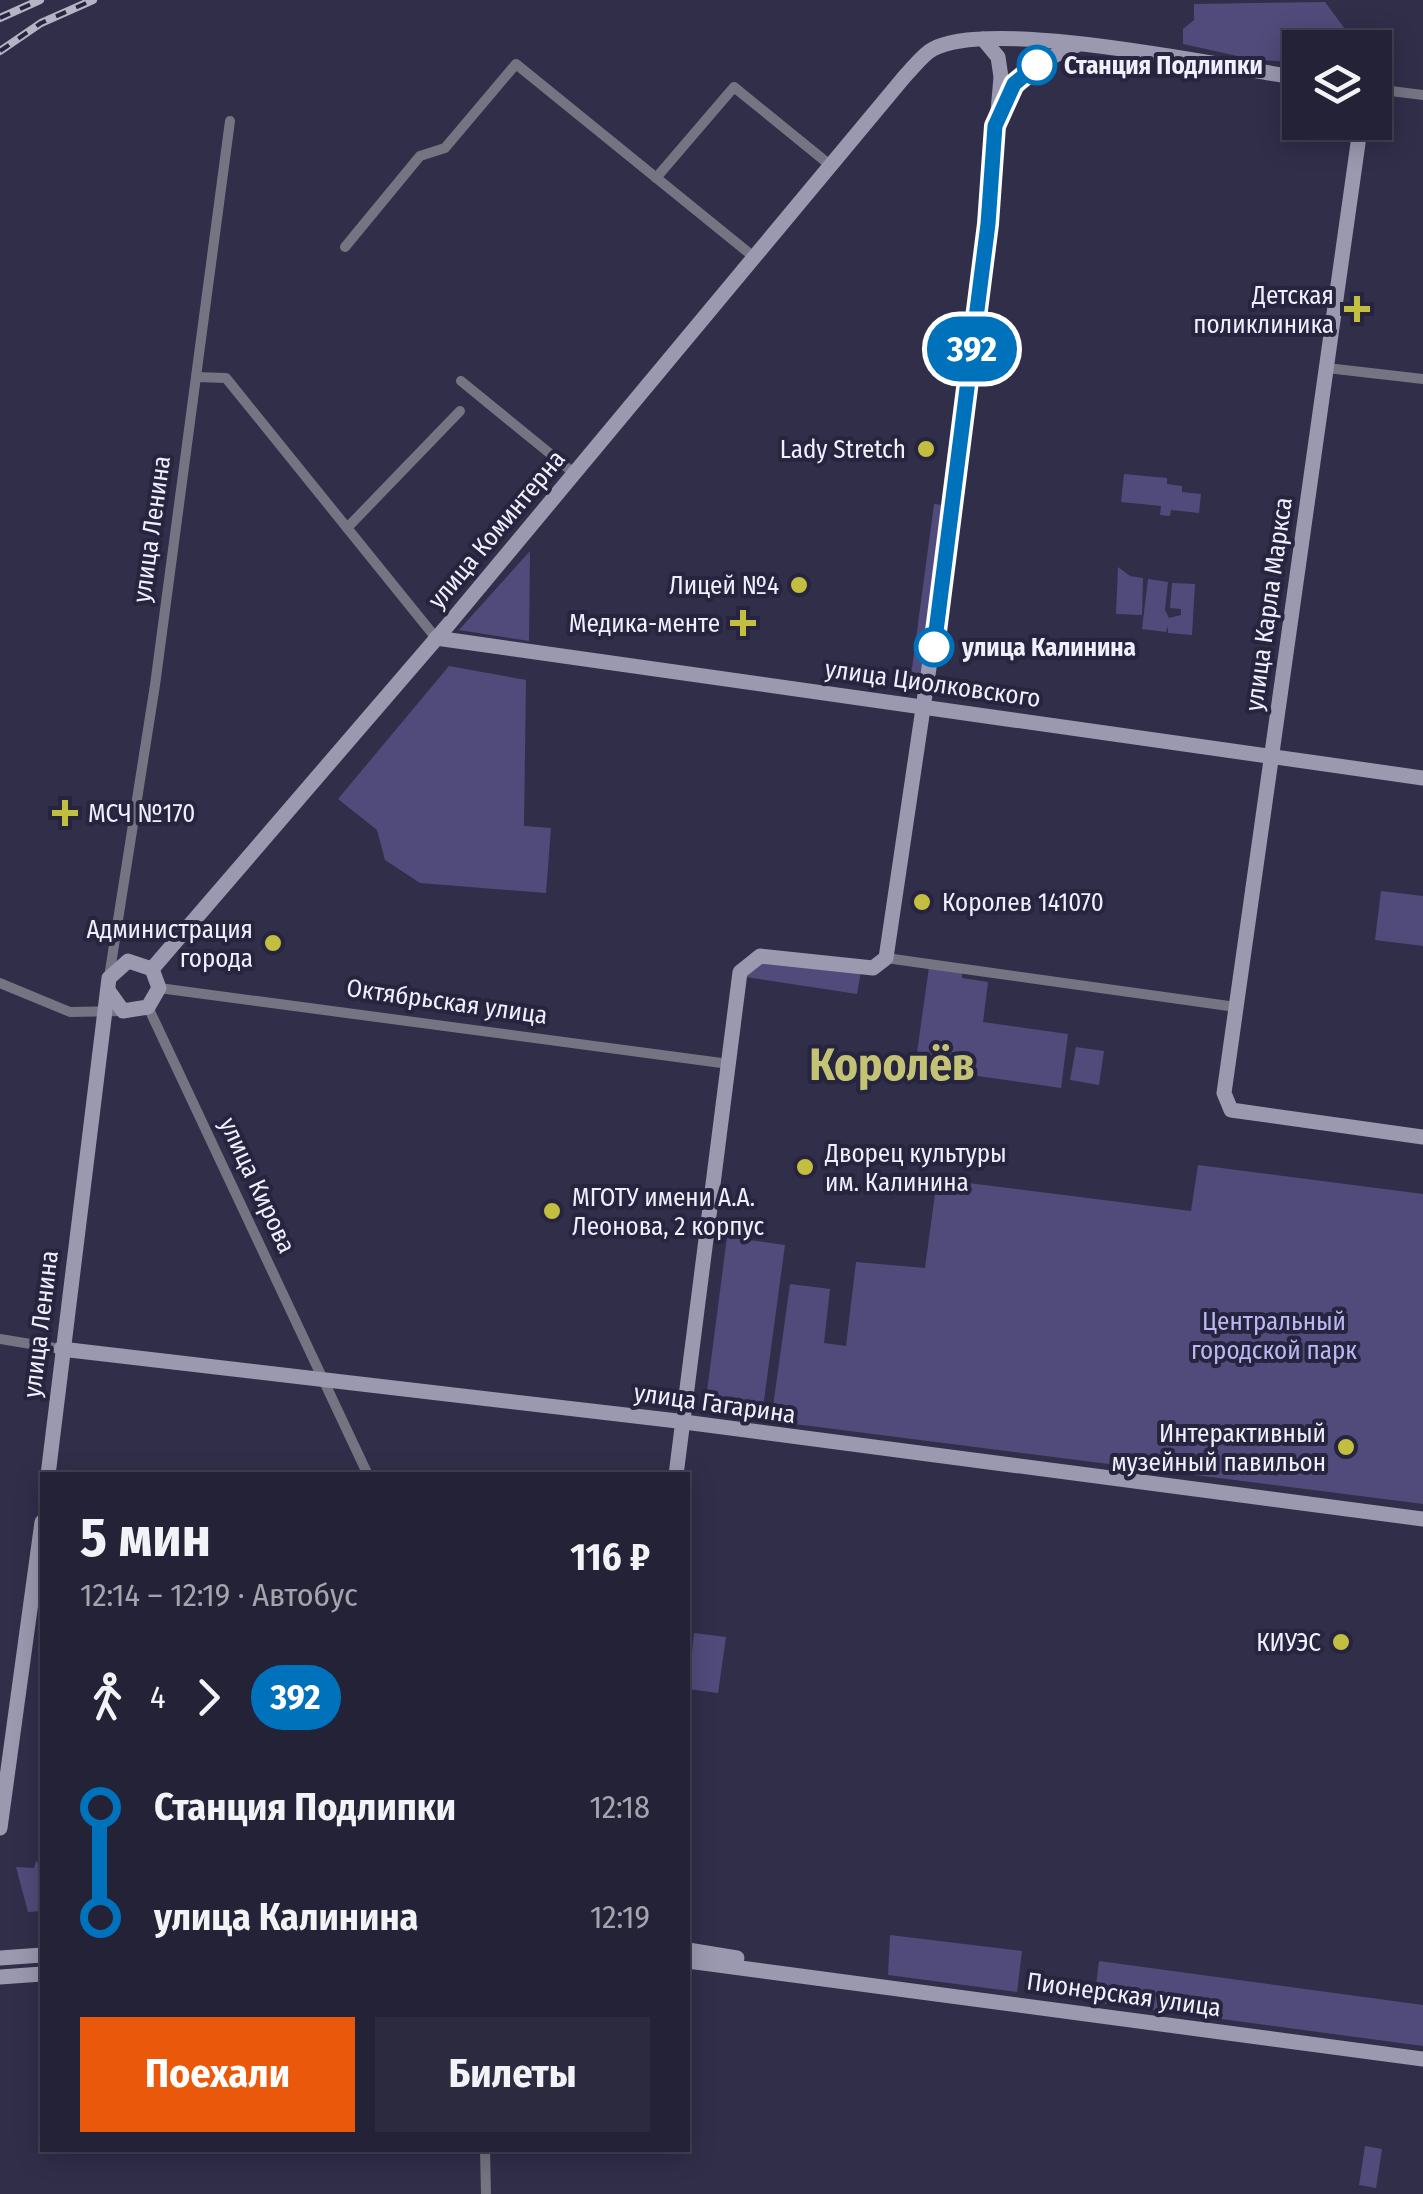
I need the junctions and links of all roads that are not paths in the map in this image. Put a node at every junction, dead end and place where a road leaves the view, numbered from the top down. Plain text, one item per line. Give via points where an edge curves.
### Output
1 (983, 39) junction
2 (1048, 39) junction
3 (1077, 46) junction
4 (1045, 58) junction
5 (1282, 75) edge
6 (1392, 91) edge
7 (1423, 95) edge
8 (230, 121) dead end
9 (995, 126) junction
10 (1359, 140) edge
11 (830, 165) junction
12 (656, 178) junction
13 (344, 247) dead end
14 (755, 258) junction
15 (1327, 368) junction
16 (197, 376) junction
17 (1423, 380) edge
18 (461, 381) dead end
19 (460, 411) dead end
20 (575, 474) junction
21 (347, 528) junction
22 (436, 638) junction
23 (925, 707) junction
24 (1272, 756) junction
25 (1423, 778) edge
26 (115, 942) junction
27 (128, 962) junction
28 (880, 963) junction
29 (152, 969) junction
30 (0, 983) edge
31 (109, 984) junction
32 (159, 988) junction
33 (148, 1007) junction
34 (1236, 1007) junction
35 (123, 1011) junction
36 (106, 1014) junction
37 (728, 1064) junction
38 (1423, 1137) edge
39 (0, 1340) edge
40 (61, 1349) junction
41 (322, 1383) junction
42 (683, 1422) junction
43 (48, 1472) edge
44 (366, 1472) edge
45 (676, 1472) edge
46 (1423, 1519) edge
47 (40, 1537) edge
48 (0, 1828) edge
49 (690, 1950) edge
50 (40, 1955) edge
51 (0, 1958) edge
52 (690, 1962) edge
53 (40, 1974) edge
54 (0, 1977) edge
55 (817, 1978) junction
56 (1423, 2059) edge
57 (485, 2152) edge
58 (486, 2194) edge

1 - 2 street, улица Коминтерна
1 - 9 street via 998,57 1001,77
1 - 11 street, улица Коминтерна via 932,49
2 - 3 street, улица Коминтерна
2 - 4 street
3 - 4 street
3 - 5 street, улица Коминтерна
4 - 9 street via 1014,84
6 - 7 street
8 - 16 street, улица Ленина
9 - 23 street
10 - 15 street, улица Карла Маркса
11 - 12 street via 734,87
11 - 14 street, улица Коминтерна
12 - 13 street via 516,64 445,148 420,156
12 - 14 street
14 - 20 street, улица Коминтерна
15 - 17 street
15 - 24 street, улица Карла Маркса
16 - 21 street via 226,378
16 - 26 street, улица Ленина
18 - 20 street
19 - 21 street
20 - 22 street, улица Коминтерна
21 - 22 street
22 - 23 street, улица Циолковского
22 - 29 street, улица Коминтерна
23 - 24 street, улица Циолковского
23 - 28 street
24 - 25 street, улица Циолковского
24 - 34 street, улица Карла Маркса
26 - 27 street
26 - 31 street, улица Ленина
27 - 29 street
27 - 31 street
28 - 34 street
28 - 37 street via 760,956 749,962 740,972
29 - 32 street
30 - 36 street via 70,1012
31 - 35 street
31 - 36 street, улица Ленина
32 - 33 street
32 - 37 street, Октябрьская улица
33 - 35 street
33 - 41 street, улица Кирова
34 - 38 street, улица Карла Маркса via 1224,1093 1231,1110
35 - 36 street
36 - 40 street, улица Ленина
37 - 42 street
39 - 40 street, улица Гагарина
40 - 41 street, улица Гагарина
40 - 43 street, улица Ленина
41 - 42 street, улица Гагарина
41 - 44 street, улица Кирова
42 - 45 street
42 - 46 street, улица Гагарина
47 - 48 street
49 - 55 street, Пионерская улица via 804,1968
50 - 51 street
52 - 55 street, Пионерская улица
53 - 54 street
55 - 56 street, Пионерская улица
57 - 58 street

